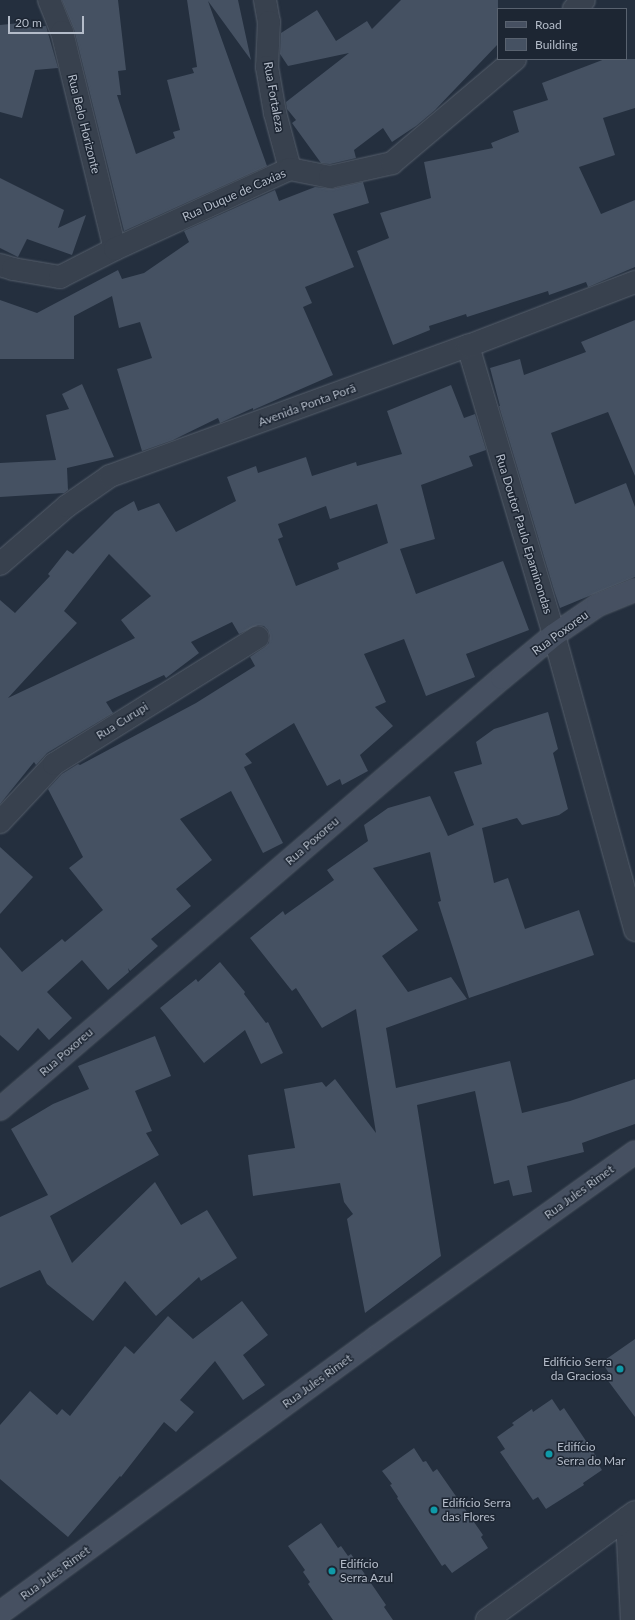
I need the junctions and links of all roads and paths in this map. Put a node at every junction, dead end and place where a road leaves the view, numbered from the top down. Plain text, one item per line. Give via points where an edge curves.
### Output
1 (49, 0) edge
2 (264, 0) edge
3 (584, 0) edge
4 (575, 8) edge
5 (514, 60) edge
6 (290, 169) junction
7 (115, 249) junction
8 (0, 265) edge
9 (635, 282) edge
10 (468, 346) junction
11 (0, 564) edge
12 (635, 590) edge
13 (554, 635) junction
14 (258, 637) dead end
15 (0, 822) edge
16 (635, 930) edge
17 (0, 1109) edge
18 (635, 1152) edge
19 (631, 1515) edge
20 (0, 1613) edge
21 (487, 1620) edge
22 (632, 1620) edge

1 - 7 street, Rua Belo Horizonte via 62,32
2 - 6 street, Rua Fortaleza via 269,22 267,67 275,113
3 - 4 street
5 - 6 street, Rua Duque de Caxias via 392,163 330,177
6 - 7 street, Rua Duque de Caxias
7 - 8 street, Rua Duque de Caxias via 60,277
9 - 10 street, Avenida Ponta Porã
10 - 11 street, Avenida Ponta Porã via 110,476 67,506
10 - 13 street, Rua Doutor Paulo Epaminondas
12 - 13 street, Rua Poxoreu via 598,605
13 - 16 street, Rua Doutor Paulo Epaminondas
13 - 17 street, Rua Poxoreu
14 - 15 street, Rua Curupi via 54,764
18 - 20 street, Rua Jules Rimet
19 - 21 street
19 - 22 street

